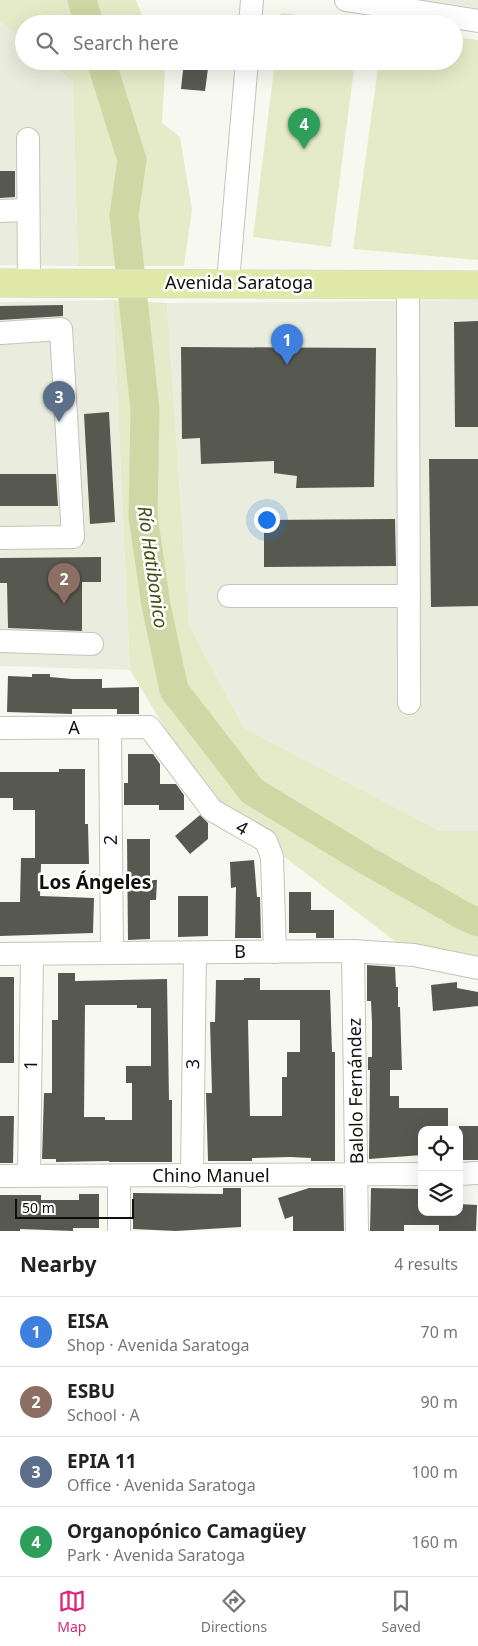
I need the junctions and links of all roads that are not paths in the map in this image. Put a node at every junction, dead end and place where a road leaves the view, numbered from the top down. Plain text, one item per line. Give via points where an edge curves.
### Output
1 (252, 0) edge
2 (346, 0) edge
3 (251, 15) edge
4 (440, 15) edge
5 (463, 19) edge
6 (478, 21) edge
7 (246, 70) edge
8 (28, 139) dead end
9 (28, 210) junction
10 (0, 211) edge
11 (228, 282) junction
12 (0, 283) edge
13 (29, 283) junction
14 (408, 284) junction
15 (478, 285) edge
16 (1, 333) dead end
17 (0, 538) edge
18 (229, 596) dead end
19 (409, 596) junction
20 (0, 641) edge
21 (92, 644) dead end
22 (409, 703) dead end
23 (149, 727) joint
24 (0, 728) edge
25 (110, 728) junction
26 (353, 951) junction
27 (275, 952) junction
28 (112, 953) junction
29 (195, 953) junction
30 (0, 954) edge
31 (32, 954) junction
32 (478, 968) edge
33 (478, 1173) edge
34 (418, 1174) edge
35 (463, 1174) edge
36 (29, 1175) junction
37 (0, 1176) edge
38 (119, 1176) junction
39 (192, 1176) junction
40 (357, 1176) junction
41 (119, 1231) edge
42 (357, 1231) edge

1 - 3 street
2 - 4 street
5 - 6 street
7 - 11 street
8 - 9 street
9 - 10 street
9 - 13 street
11 - 13 main road, Avenida Saratoga
11 - 14 main road, Avenida Saratoga
12 - 13 main road, Avenida Saratoga
14 - 15 main road, Avenida Saratoga
14 - 19 street
16 - 17 street via 61,329 73,538
18 - 19 street
19 - 22 street
20 - 21 street
23 - 25 street, A
23 - 27 street, 4 via 212,810 266,842 270,848
24 - 25 street, A
25 - 28 street, 2
26 - 27 street, B
26 - 32 street, B via 414,955
26 - 40 street, Balolo Fernández
27 - 29 street, B
28 - 29 street, B
28 - 31 street, B
29 - 39 street, 3
30 - 31 street, B
31 - 36 street, 1
33 - 35 street
34 - 40 street, Chino Manuel
36 - 37 street, Chino Manuel
36 - 38 street, Chino Manuel
38 - 39 street, Chino Manuel
38 - 41 street
39 - 40 street, Chino Manuel
40 - 42 street, Balolo Fernández

